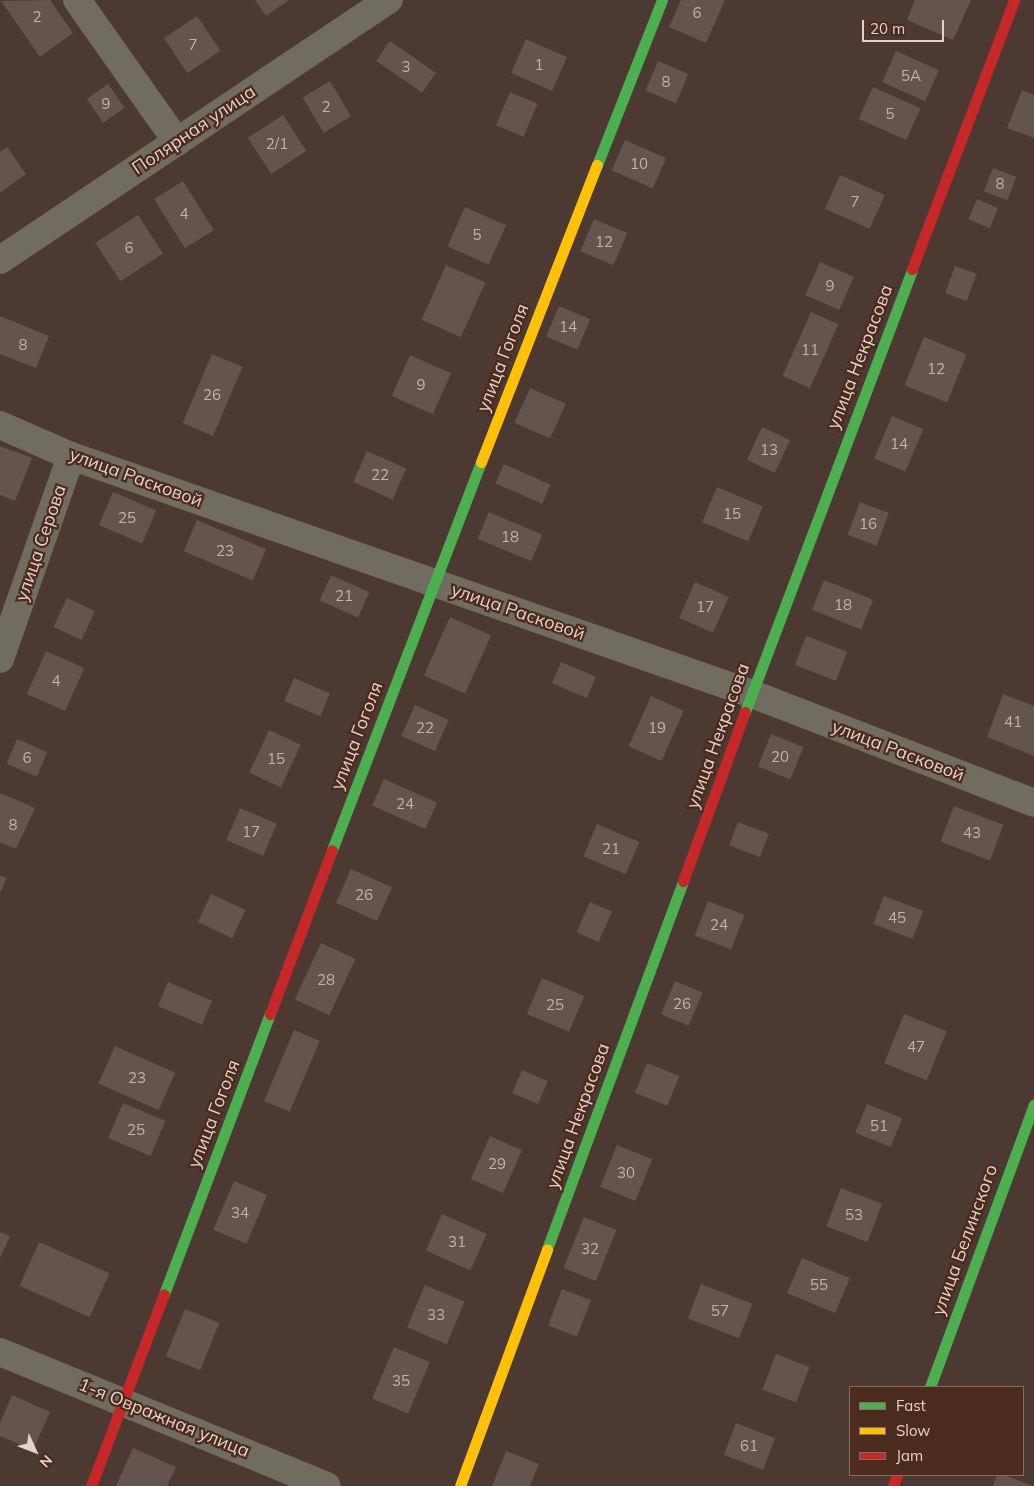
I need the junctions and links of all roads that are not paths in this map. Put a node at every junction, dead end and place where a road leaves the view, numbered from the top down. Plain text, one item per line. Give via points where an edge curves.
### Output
1 (77, 0) edge
2 (389, 0) edge
3 (662, 0) edge
4 (1014, 0) edge
5 (177, 142) junction
6 (0, 260) edge
7 (0, 425) edge
8 (72, 456) junction
9 (434, 582) junction
10 (0, 660) edge
11 (752, 694) junction
12 (1034, 803) edge
13 (1034, 1105) edge
14 (0, 1352) edge
15 (930, 1386) edge
16 (124, 1400) junction
17 (91, 1486) edge
18 (327, 1486) edge
19 (460, 1486) edge

1 - 5 street
2 - 5 street, Полярная улица
3 - 9 street, улица Гоголя
4 - 11 street, улица Некрасова
5 - 6 street, Полярная улица
7 - 8 street, улица Расковой
8 - 9 street, улица Расковой
8 - 10 street, улица Серова
9 - 11 street, улица Расковой
9 - 16 street, улица Гоголя
11 - 12 street, улица Расковой
11 - 19 street, улица Некрасова
13 - 15 street, улица Белинского
14 - 16 street, 1-я Овражная улица
16 - 17 street, улица Гоголя
16 - 18 street, 1-я Овражная улица

